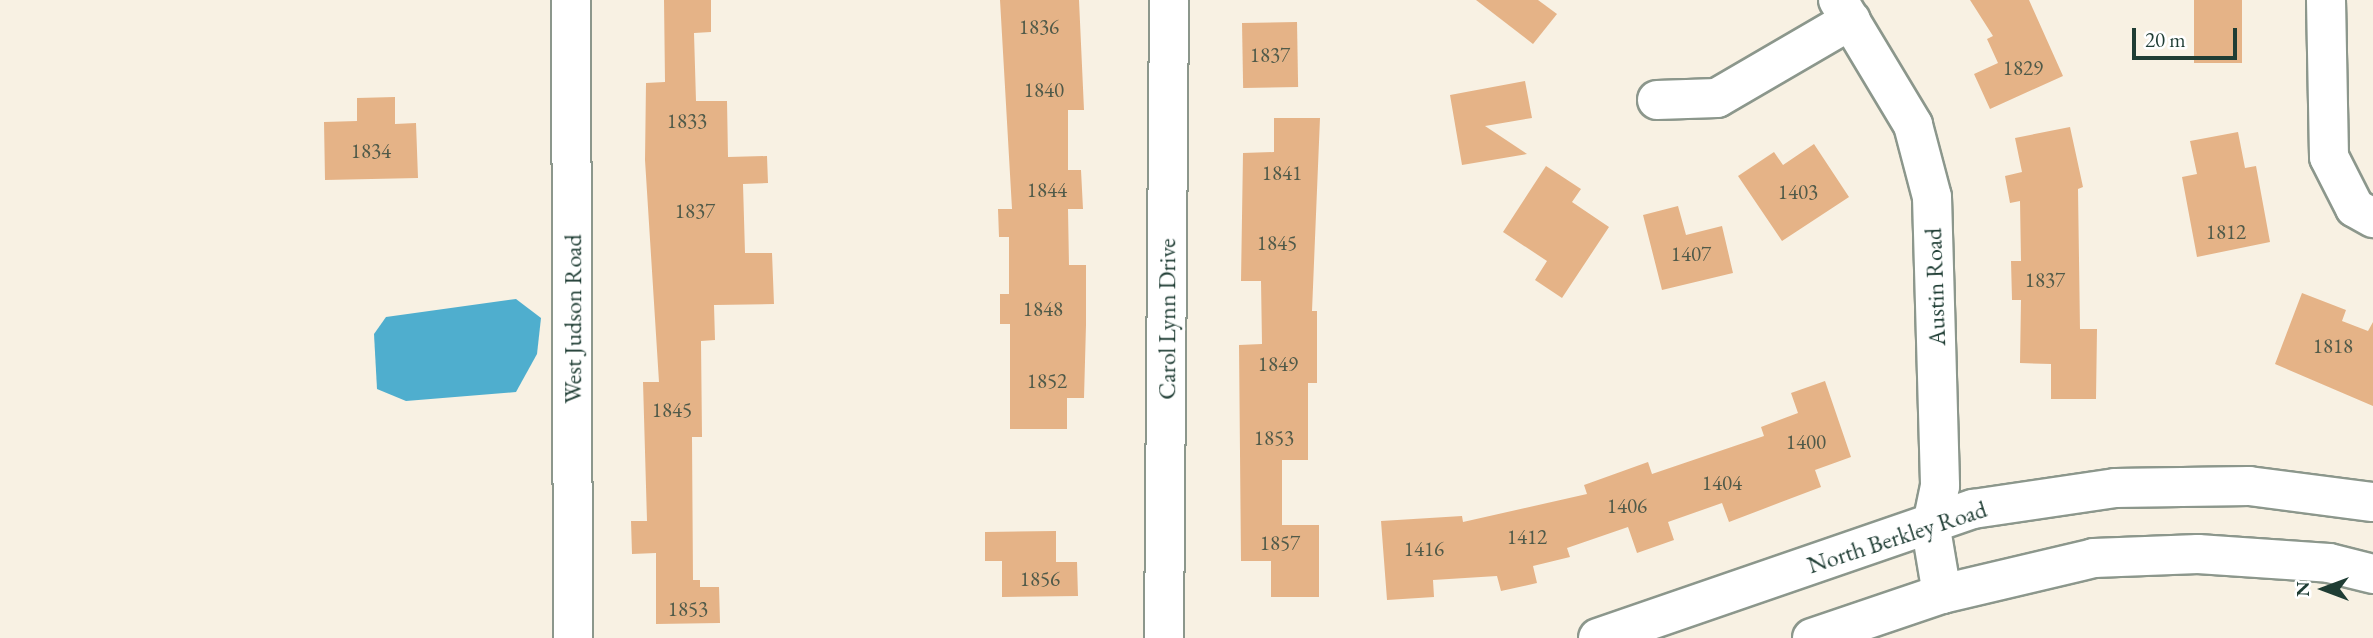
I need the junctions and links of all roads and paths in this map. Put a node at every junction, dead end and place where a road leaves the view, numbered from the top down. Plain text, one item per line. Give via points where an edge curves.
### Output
1 (571, 0) edge
2 (1169, 0) edge
3 (2326, 0) edge
4 (1844, 10) edge
5 (1657, 100) dead end
6 (2373, 218) edge
7 (2373, 502) edge
8 (1932, 522) junction
9 (2373, 574) edge
10 (1942, 594) junction
11 (573, 638) edge
12 (1164, 638) edge
13 (1598, 638) edge
14 (1812, 638) edge

1 - 11 street, West Judson Road
2 - 12 street, Carol Lynn Drive
3 - 6 street via 2329,157 2355,208
4 - 5 street via 1717,98
4 - 8 street, Austin Road via 1913,125 1932,197 1940,485
7 - 8 street, North Berkley Road via 2249,485 2115,488 1973,509
8 - 10 street, Austin Road
8 - 13 street, North Berkley Road
9 - 10 street via 2329,563 2198,554 2094,558
10 - 14 street

